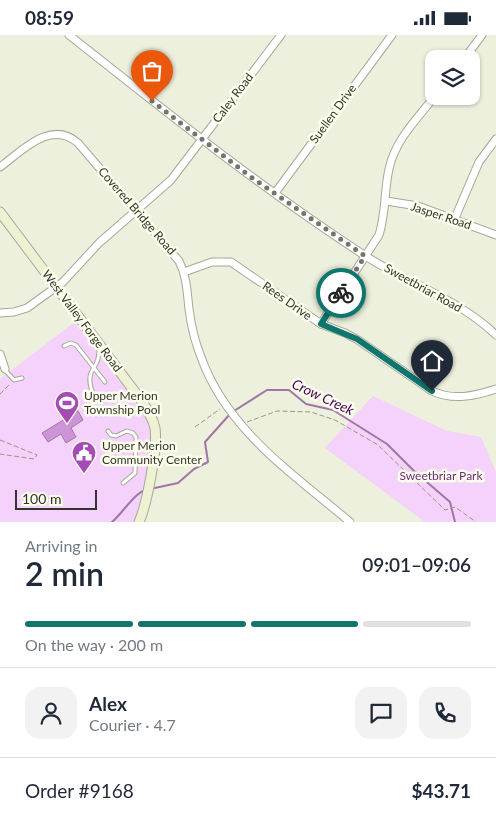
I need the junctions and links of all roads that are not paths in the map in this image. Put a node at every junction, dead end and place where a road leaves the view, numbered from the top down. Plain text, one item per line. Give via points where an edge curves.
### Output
1 (69, 35) edge
2 (281, 35) edge
3 (392, 35) edge
4 (482, 35) edge
5 (471, 50) edge
6 (428, 105) edge
7 (496, 139) edge
8 (202, 140) junction
9 (0, 167) edge
10 (275, 193) junction
11 (386, 201) junction
12 (136, 210) junction
13 (0, 212) edge
14 (454, 218) junction
15 (496, 235) edge
16 (365, 256) junction
17 (184, 272) junction
18 (57, 287) junction
19 (0, 313) edge
20 (321, 324) junction
21 (496, 335) edge
22 (99, 343) junction
23 (64, 346) dead end
24 (0, 354) edge
25 (106, 361) junction
26 (97, 363) junction
27 (93, 367) junction
28 (5, 369) joint
29 (22, 378) dead end
30 (105, 382) dead end
31 (496, 389) edge
32 (93, 394) dead end
33 (108, 431) dead end
34 (123, 483) dead end
35 (139, 522) edge
36 (350, 522) edge

1 - 8 street, Sweetbriar Road
2 - 8 street, Caley Road
3 - 10 street, Suellen Drive
4 - 5 street
6 - 11 street via 396,148 389,169
7 - 14 street via 479,162
8 - 10 street, Sweetbriar Road
8 - 12 street, Caley Road via 171,180
9 - 12 street, Covered Bridge Road via 43,136 55,133 68,136 78,143
10 - 16 street, Sweetbriar Road
11 - 14 street, Jasper Road via 418,206
11 - 16 street via 379,235
12 - 17 street, Covered Bridge Road via 172,250
12 - 18 street, Caley Road via 93,248
13 - 18 main road, West Valley Forge Road
14 - 15 street, Jasper Road
16 - 20 street
16 - 21 street, Sweetbriar Road via 476,318
17 - 20 street, Rees Drive via 212,261 231,262
17 - 36 street, Covered Bridge Road via 198,349 225,405 261,446
18 - 19 street, Caley Road via 27,308
18 - 22 main road, West Valley Forge Road
20 - 31 street, Rees Drive via 357,339 444,396 466,397
22 - 25 main road, West Valley Forge Road
22 - 26 lane
23 - 27 lane via 74,344
24 - 28 street
25 - 26 lane
25 - 35 main road, West Valley Forge Road via 146,407 154,425 156,441
26 - 27 lane
27 - 30 lane
27 - 32 lane via 88,382
28 - 29 lane via 14,380
33 - 34 lane via 116,436 126,431 136,437 135,473

